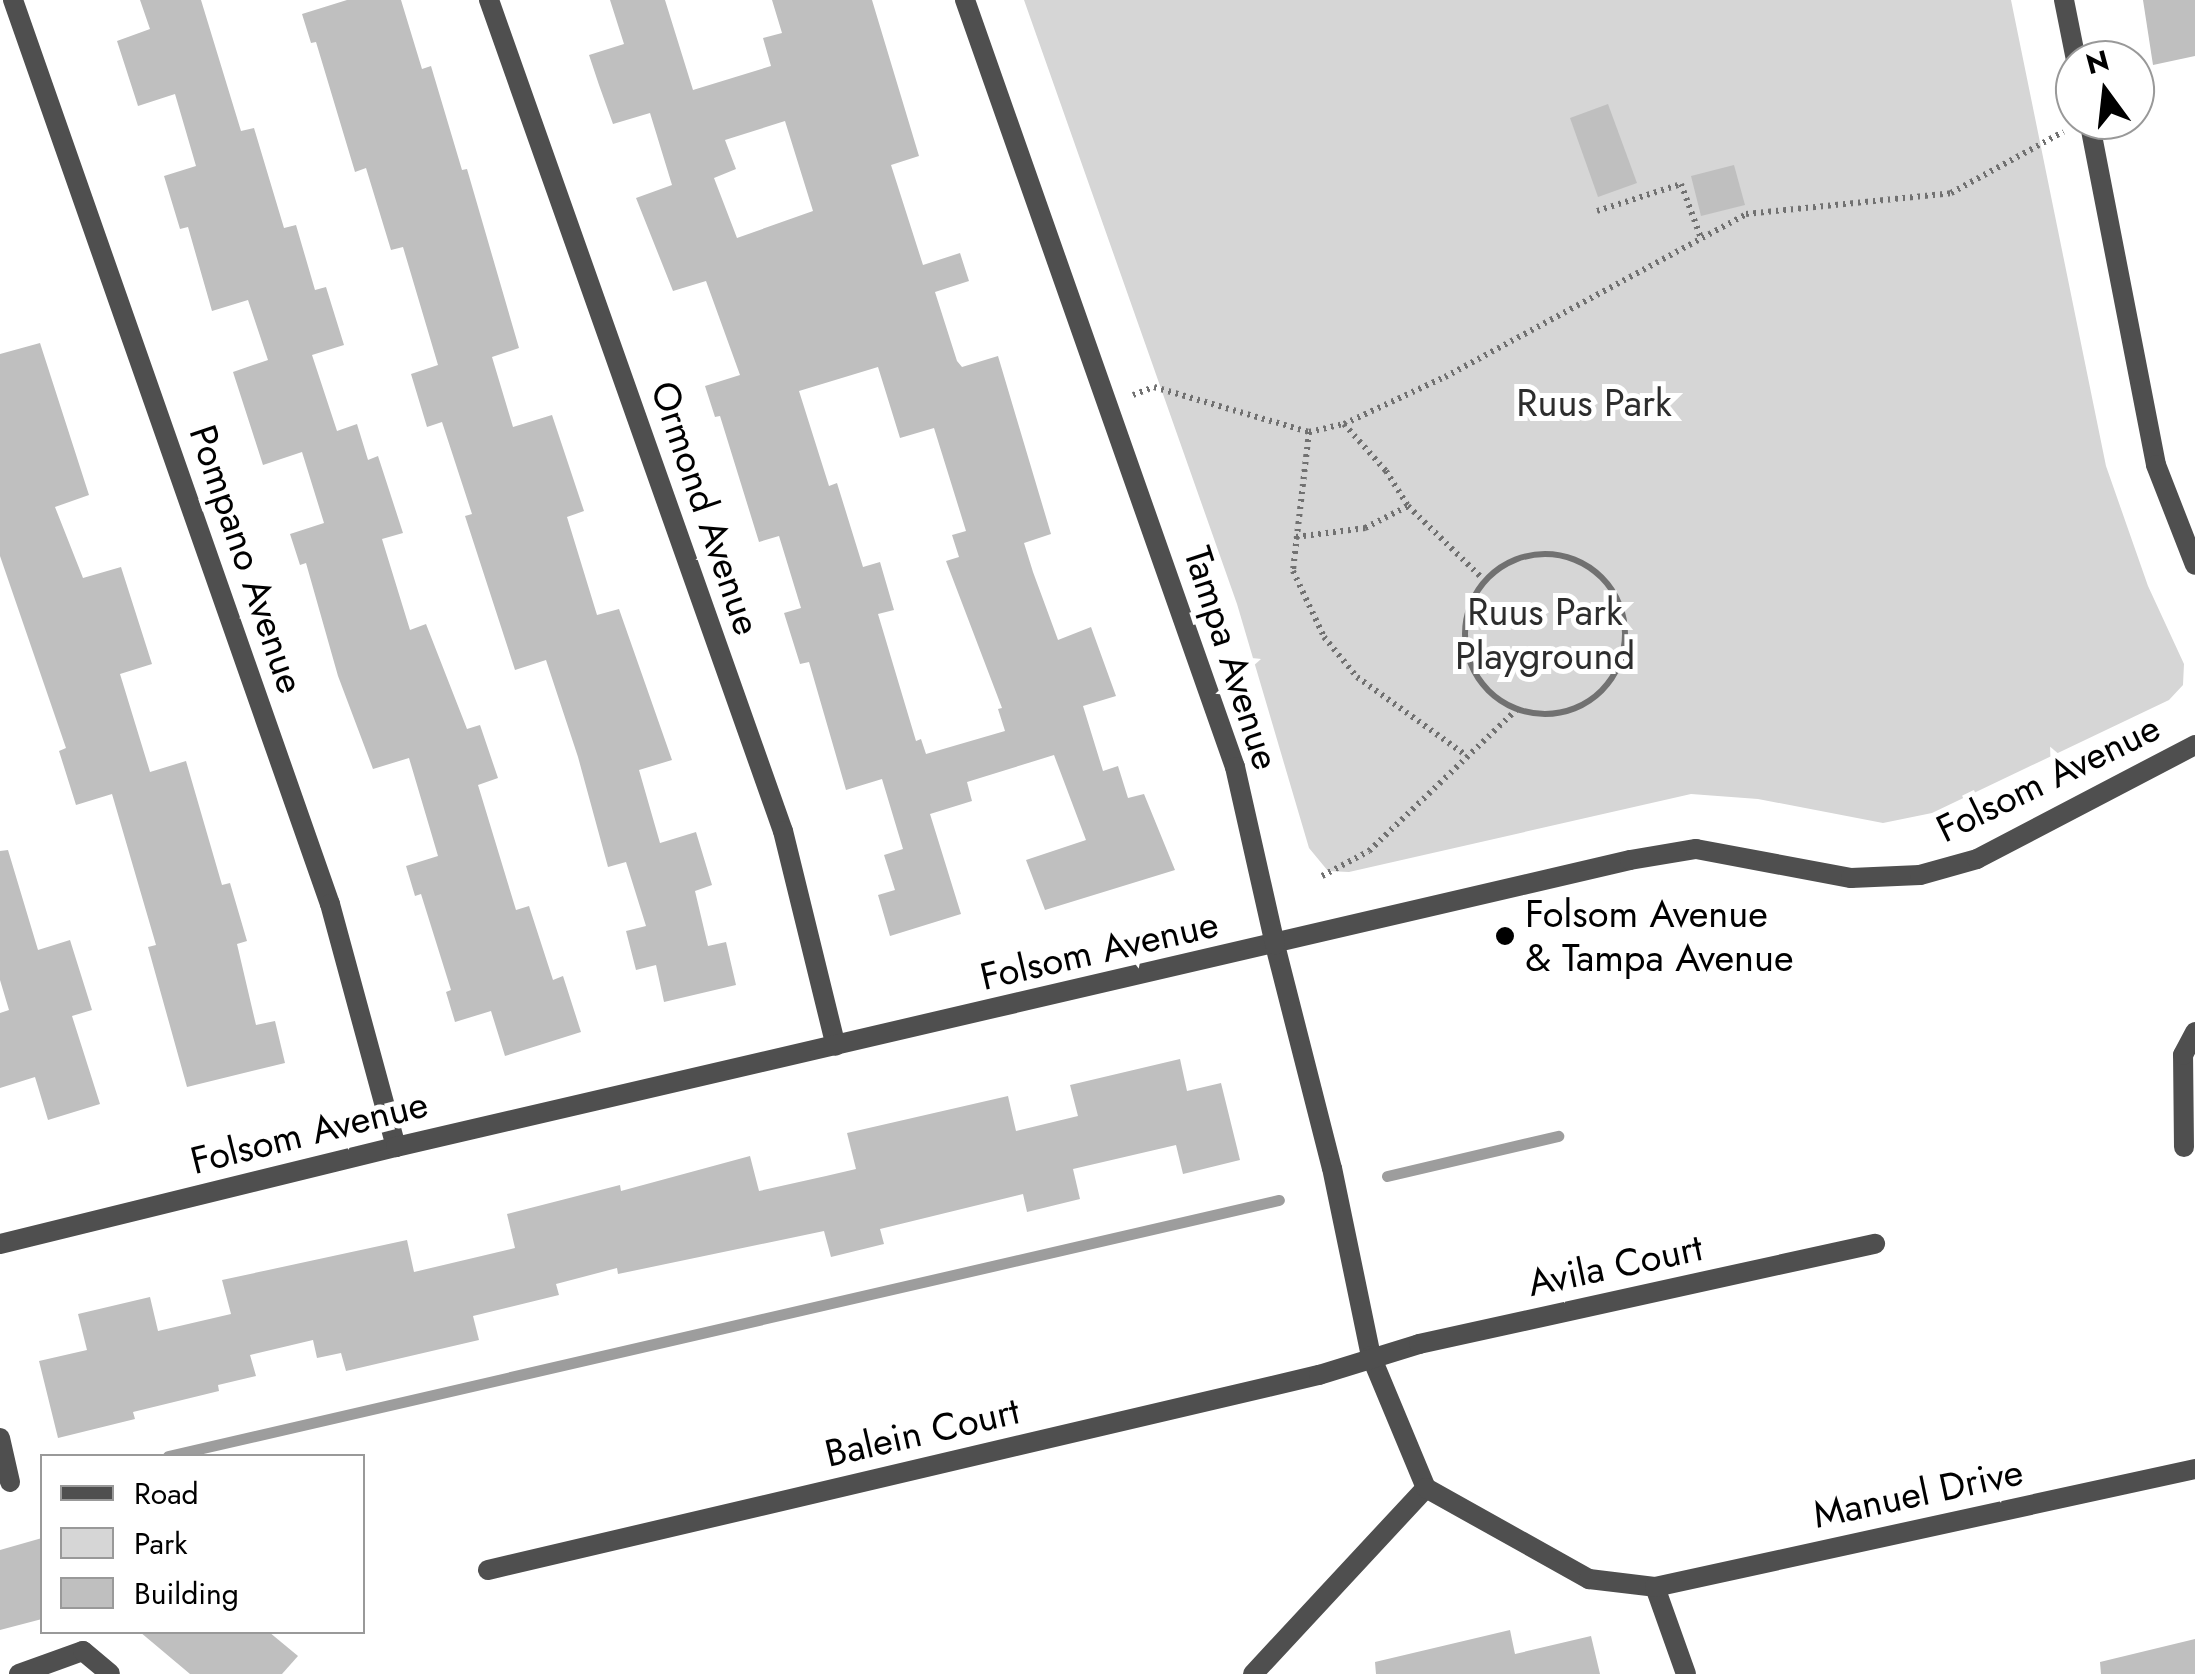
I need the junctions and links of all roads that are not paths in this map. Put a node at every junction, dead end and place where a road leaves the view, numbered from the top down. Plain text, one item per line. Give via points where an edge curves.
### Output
1 (13, 0) edge
2 (490, 0) edge
3 (965, 0) edge
4 (2064, 0) edge
5 (2072, 40) edge
6 (2093, 140) edge
7 (2195, 565) edge
8 (2195, 745) edge
9 (1275, 945) junction
10 (2195, 1032) edge
11 (836, 1046) junction
12 (396, 1147) junction
13 (2184, 1147) dead end
14 (0, 1244) edge
15 (1874, 1244) dead end
16 (1371, 1356) junction
17 (0, 1438) edge
18 (2195, 1468) edge
19 (10, 1482) dead end
20 (1426, 1488) junction
21 (488, 1570) dead end
22 (1655, 1587) junction
23 (18, 1674) edge
24 (110, 1674) edge
25 (1253, 1674) edge
26 (1686, 1674) edge

1 - 12 street, Pompano Avenue via 330,904
2 - 11 street, Ormond Avenue via 783,831
3 - 9 street, Tampa Avenue via 1235,767
4 - 5 street
6 - 7 street via 2156,465
8 - 9 street, Folsom Avenue via 1977,858 1920,875 1851,878 1696,849
9 - 11 street, Folsom Avenue
9 - 16 street, Tampa Avenue
10 - 13 street via 2183,1054
11 - 12 street, Folsom Avenue
12 - 14 street, Folsom Avenue
15 - 16 street, Avila Court
16 - 20 street, Tampa Avenue
16 - 21 street, Balein Court via 1300,1380
17 - 19 street
18 - 22 street, Manuel Drive
20 - 22 street via 1588,1578
20 - 25 street
22 - 26 street
23 - 24 street via 83,1651

